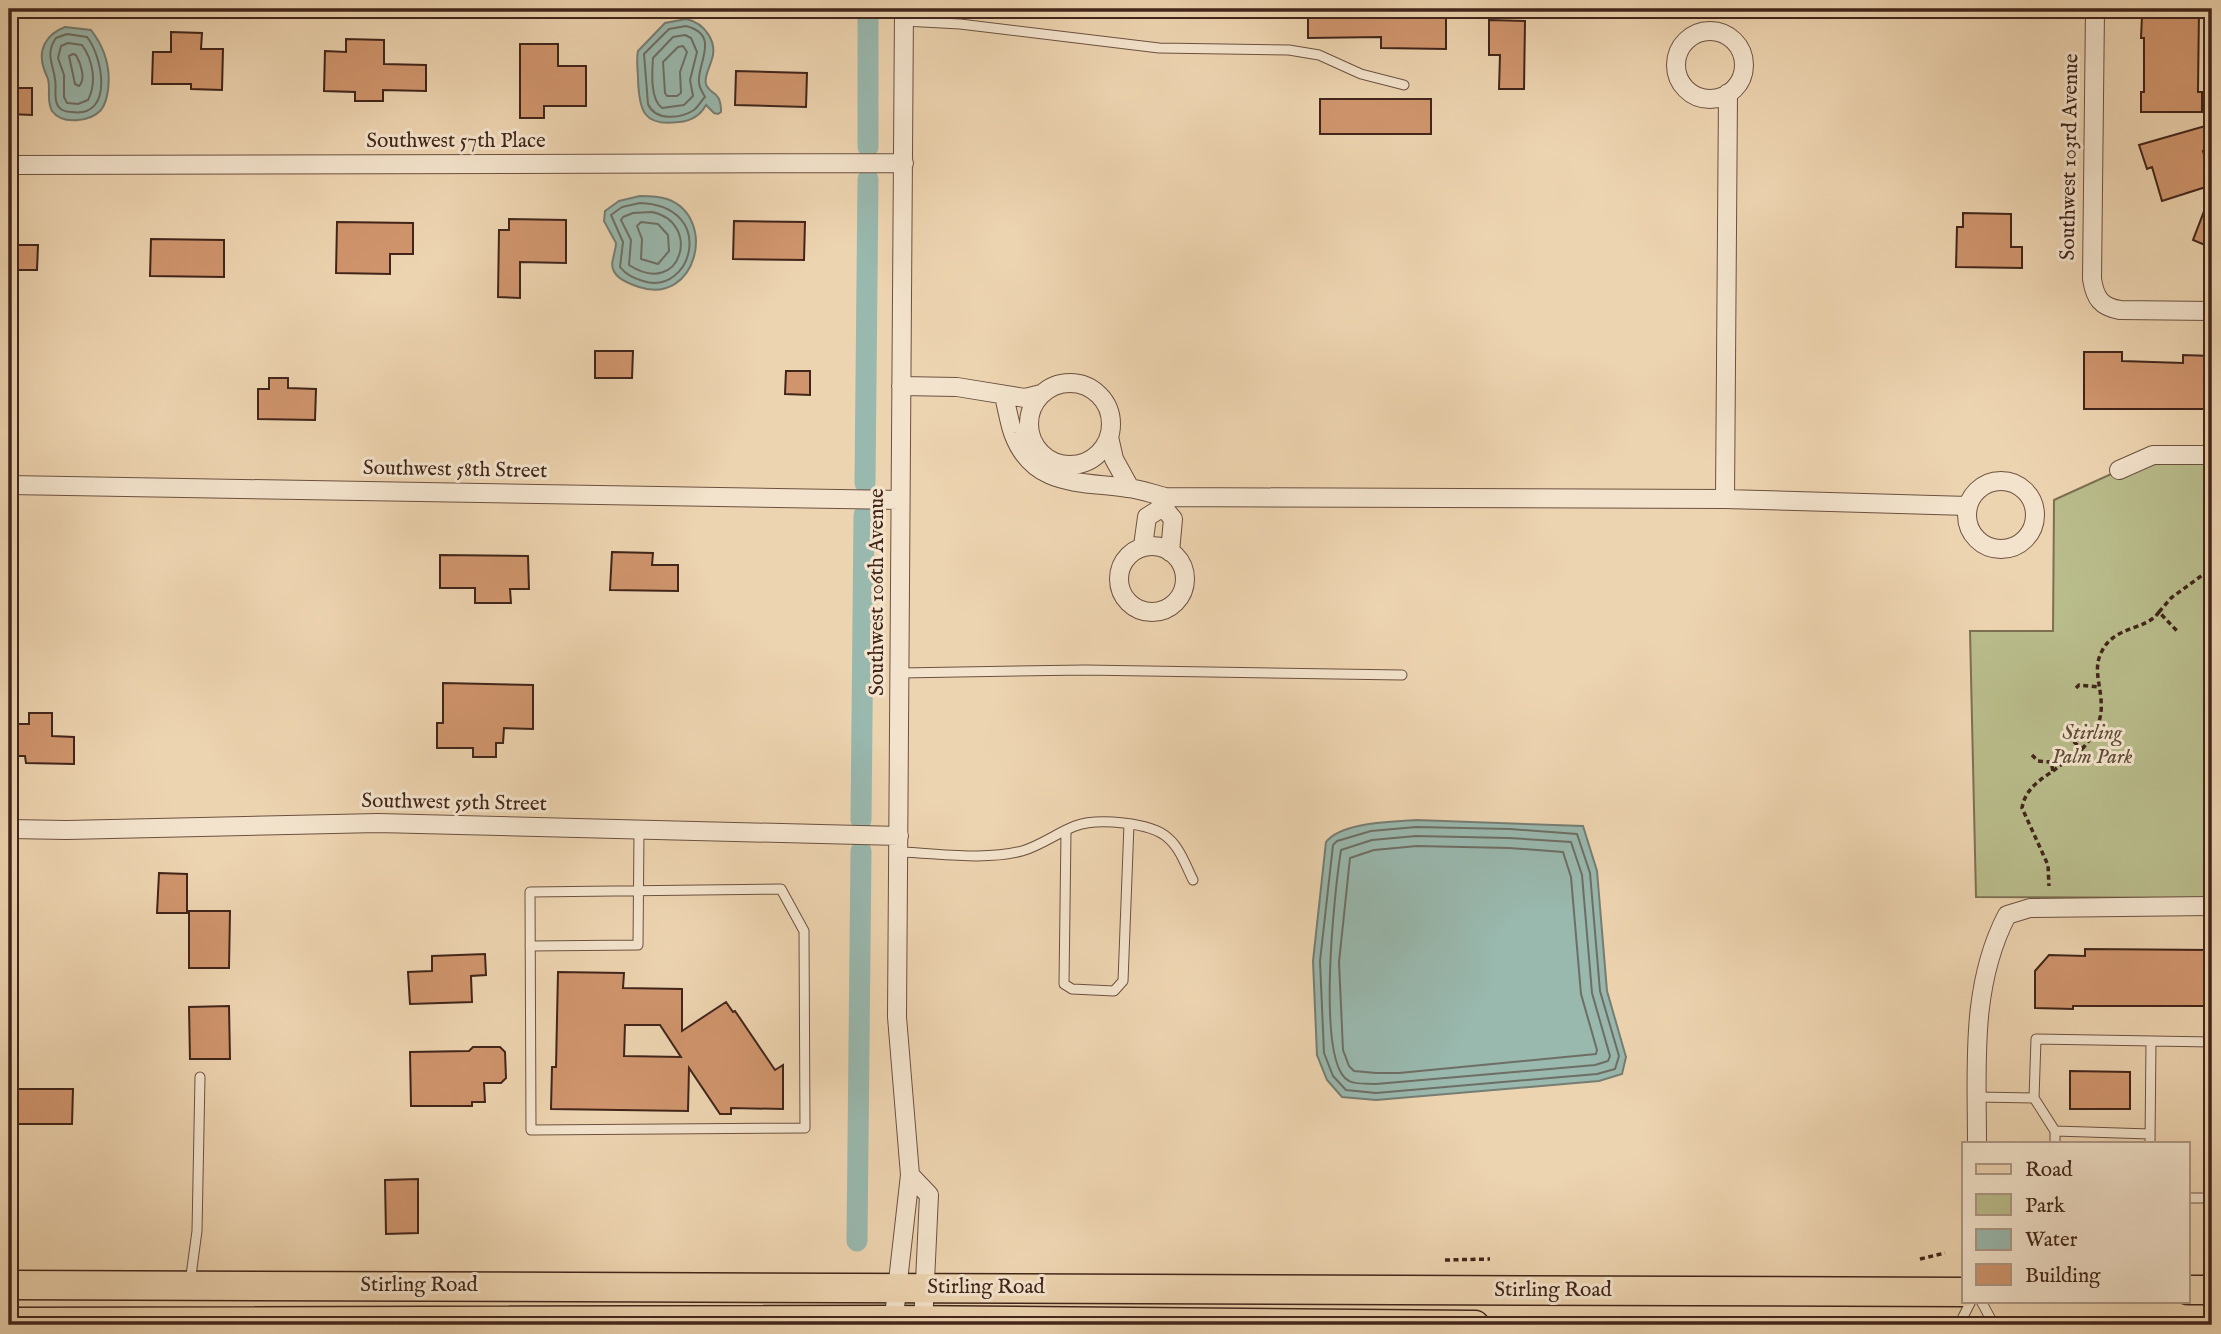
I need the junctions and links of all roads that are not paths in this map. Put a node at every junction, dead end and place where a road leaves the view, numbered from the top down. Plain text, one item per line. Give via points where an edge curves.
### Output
1 (2095, 9) edge
2 (904, 15) edge
3 (1404, 85) dead end
4 (1728, 93) dead end
5 (904, 163) junction
6 (9, 165) edge
7 (2212, 311) edge
8 (901, 386) junction
9 (1041, 394) junction
10 (1004, 396) junction
11 (1028, 417) junction
12 (1109, 437) junction
13 (2212, 455) edge
14 (1092, 459) junction
15 (2119, 470) dead end
16 (9, 485) edge
17 (1130, 488) junction
18 (900, 499) junction
19 (1725, 499) junction
20 (1164, 502) junction
21 (1968, 506) dead end
22 (1143, 546) junction
23 (1170, 552) junction
24 (900, 673) junction
25 (1402, 675) dead end
26 (1129, 824) junction
27 (9, 829) edge
28 (639, 831) junction
29 (1066, 831) junction
30 (899, 844) junction
31 (1193, 880) dead end
32 (637, 891) junction
33 (2212, 906) edge
34 (530, 946) junction
35 (2151, 1041) junction
36 (2212, 1042) edge
37 (200, 1077) dead end
38 (1977, 1097) junction
39 (2034, 1098) junction
40 (2055, 1131) junction
41 (2150, 1139) edge
42 (1977, 1142) edge
43 (2055, 1142) edge
44 (909, 1175) junction
45 (2190, 1198) edge
46 (2212, 1198) edge
47 (9, 1285) edge
48 (190, 1285) junction
49 (912, 1287) junction
50 (2190, 1290) edge
51 (2212, 1290) edge
52 (1962, 1292) edge
53 (1970, 1302) edge
54 (1982, 1302) edge
55 (1393, 1311) edge
56 (9, 1322) edge
57 (893, 1323) edge
58 (923, 1323) edge
59 (1475, 1325) edge
60 (1959, 1325) edge
61 (1994, 1325) edge

1 - 7 street, Southwest 103rd Avenue via 2094,294 2100,303 2120,310
2 - 3 lane via 1159,48 1289,50 1319,55 1361,74
2 - 5 street, Southwest 106th Avenue
4 - 19 street
5 - 6 street, Southwest 57th Place
5 - 8 street, Southwest 106th Avenue
8 - 10 street via 957,387
8 - 18 street, Southwest 106th Avenue
9 - 10 street
9 - 11 street
9 - 12 street via 1066,383 1092,389 1109,410
10 - 11 street
10 - 17 street via 1014,435 1041,471 1069,482
11 - 14 street via 1033,443 1053,462 1080,464
12 - 14 street
12 - 17 street via 1114,459
13 - 15 street via 2153,455
14 - 17 street
16 - 18 street, Southwest 58th Street
17 - 20 street
18 - 24 street, Southwest 106th Avenue
19 - 20 street
19 - 21 street
20 - 22 street via 1147,517
20 - 23 street via 1173,519
22 - 23 street
22 - 23 street via 1125,558 1118,579 1125,599 1142,611 1164,610 1181,596 1185,574
24 - 25 lane via 1085,670
24 - 30 street, Southwest 106th Avenue
26 - 29 lane via 1091,822
26 - 29 lane via 1123,981 1114,992 1072,989 1064,984
26 - 31 lane via 1168,837
27 - 28 street, Southwest 59th Street via 378,823
28 - 30 street, Southwest 59th Street
28 - 32 lane
29 - 30 lane via 1024,851 998,855
30 - 44 street, Southwest 106th Avenue via 897,1017
32 - 34 lane via 530,892
32 - 34 lane via 638,945
32 - 34 lane via 781,889 804,931 805,1128 531,1130
33 - 38 street via 2030,908 2007,915 1982,982
35 - 36 lane
35 - 39 lane via 2036,1039
35 - 41 lane
37 - 48 lane via 197,1231
38 - 39 lane
38 - 42 street
39 - 40 lane
40 - 41 lane
40 - 43 lane
44 - 49 street, Southwest 106th Avenue
44 - 49 street, Southwest 106th Avenue via 929,1195
45 - 46 lane
47 - 48 main road, Stirling Road
48 - 49 main road, Stirling Road
49 - 55 main road, Stirling Road
49 - 57 street, Southwest 106th Avenue
49 - 58 street
50 - 51 main road
52 - 55 main road, Stirling Road
53 - 60 lane
54 - 61 lane
55 - 58 main road, Stirling Road
55 - 59 main road, Stirling Road
56 - 57 main road, Stirling Road
57 - 58 main road, Stirling Road

